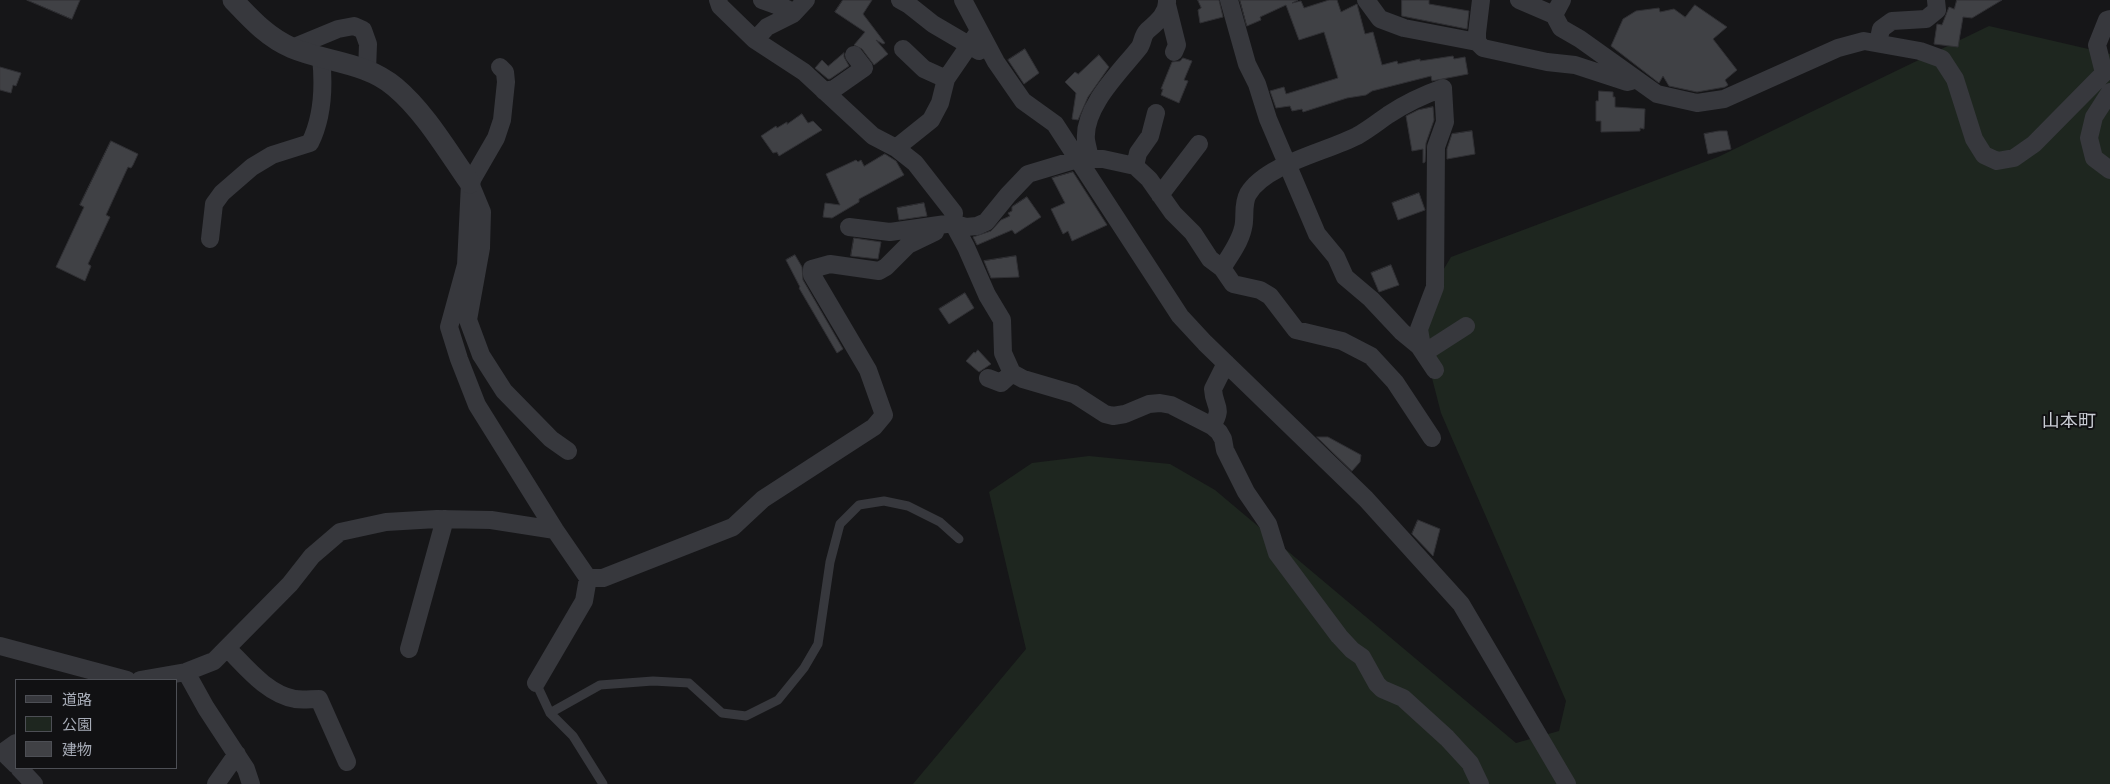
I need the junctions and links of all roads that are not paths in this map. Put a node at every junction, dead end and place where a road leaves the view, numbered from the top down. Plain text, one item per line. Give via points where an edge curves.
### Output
1 (233, 0) edge
2 (718, 0) edge
3 (762, 0) edge
4 (806, 0) edge
5 (1228, 0) edge
6 (1366, 0) edge
7 (1481, 0) edge
8 (1519, 0) edge
9 (1937, 0) edge
10 (908, 2) edge
11 (967, 2) edge
12 (1167, 2) edge
13 (1558, 8) edge
14 (793, 14) junction
15 (2110, 19) edge
16 (974, 38) junction
17 (754, 40) junction
18 (1478, 42) junction
19 (1878, 43) junction
20 (292, 48) junction
21 (903, 49) dead end
22 (1174, 52) dead end
23 (854, 55) dead end
24 (321, 57) junction
25 (500, 67) dead end
26 (368, 71) junction
27 (946, 79) junction
28 (1636, 80) junction
29 (2108, 85) edge
30 (824, 91) junction
31 (1156, 114) dead end
32 (1198, 144) dead end
33 (896, 148) junction
34 (1084, 159) junction
35 (1287, 165) junction
36 (1135, 166) junction
37 (2110, 170) edge
38 (470, 183) junction
39 (1160, 195) junction
40 (953, 223) junction
41 (850, 226) dead end
42 (210, 239) dead end
43 (1222, 268) junction
44 (1466, 326) dead end
45 (1422, 350) junction
46 (1226, 364) junction
47 (1434, 370) dead end
48 (1012, 373) junction
49 (988, 378) dead end
50 (1212, 426) junction
51 (1432, 438) dead end
52 (568, 451) dead end
53 (445, 519) junction
54 (555, 530) junction
55 (959, 539) dead end
56 (588, 578) junction
57 (0, 646) edge
58 (227, 648) junction
59 (409, 649) dead end
60 (186, 672) junction
61 (119, 679) edge
62 (146, 679) edge
63 (536, 683) joint
64 (550, 713) junction
65 (15, 744) edge
66 (237, 754) junction
67 (347, 762) dead end
68 (15, 763) edge
69 (21, 769) edge
70 (34, 784) edge
71 (216, 784) edge
72 (251, 784) edge
73 (604, 784) edge
74 (1480, 784) edge
75 (1567, 784) edge

1 - 20 street via 262,31
2 - 17 street via 720,6
3 - 14 street
4 - 14 street
5 - 35 street via 1247,64
6 - 18 street via 1380,19 1404,28
7 - 18 street via 1476,33
8 - 13 street
9 - 19 street via 1937,10 1926,19 1892,21 1881,29
10 - 16 street via 932,24
11 - 16 street
12 - 22 street via 1177,45
12 - 34 street via 1159,21 1147,32 1141,46 1099,99 1087,129
13 - 28 street via 1561,28
14 - 17 street via 767,27
15 - 29 street via 2097,45
16 - 27 street
16 - 34 street via 1023,100 1054,124
17 - 30 street via 804,72
18 - 28 street via 1483,48 1575,65 1627,82
19 - 28 street via 1864,41 1838,48 1724,99 1696,103 1657,94
19 - 29 street via 1942,58 1955,79 1974,139 1984,155 1997,161 2014,158
20 - 24 street
20 - 26 street via 338,29 354,26 363,30 368,44
21 - 27 street via 924,69
23 - 30 street via 864,68 834,89
24 - 26 street
24 - 42 street via 324,84 310,143 272,155 252,167 222,193 214,204
25 - 38 street via 505,72 506,82 502,120 496,138
26 - 38 street via 395,86 427,122
27 - 33 street via 940,103 931,120
29 - 37 street via 2088,138 2094,158
30 - 33 street via 873,136
31 - 36 street via 1150,136 1138,153
32 - 39 street
33 - 40 street via 915,163 947,202 954,213
34 - 36 street via 1103,159
34 - 40 street via 1028,174 986,222 966,227
34 - 46 street via 1180,316
35 - 43 street via 1260,181 1247,195 1244,227
35 - 45 street via 1317,234 1336,257 1345,277
35 - 45 street via 1352,138 1390,114 1443,88 1445,122 1436,147 1435,287 1418,330
36 - 39 street
38 - 52 street via 482,212 481,248 468,320 481,355 504,391 551,439
38 - 54 street via 466,265 449,327 458,360 478,405
39 - 43 street via 1210,258
40 - 41 street via 890,232
40 - 48 street via 1002,320 1003,353
40 - 56 street via 914,240 879,271 830,264 812,269 812,275 868,370 884,415 874,427 763,498 733,528 603,578
43 - 51 street via 1233,284 1260,290 1270,296 1296,330 1342,341 1371,356 1395,382
44 - 45 street
45 - 47 street
46 - 50 street via 1213,389 1219,410
46 - 75 street via 1366,499 1460,604
48 - 49 street via 1001,383
48 - 50 street via 1074,394 1105,414 1125,414 1160,403 1172,405
50 - 74 street via 1223,439 1225,450 1246,492 1268,524 1277,553 1339,636 1362,657 1382,689 1403,698 1447,738 1470,763
53 - 54 street via 492,520
53 - 58 street via 386,522 340,532 312,556 290,584
53 - 59 street
54 - 56 street
55 - 64 lane via 940,522 908,506 884,501 859,505 840,524 830,562 818,644 804,668 778,700 746,716 722,714 690,683 653,681 600,685
56 - 63 street via 584,601
57 - 61 street
58 - 60 street via 214,661
58 - 67 street via 276,692 296,699 319,699
60 - 62 street
60 - 66 street
63 - 64 lane
64 - 73 lane via 573,736
65 - 68 street via 3,752
66 - 71 street
66 - 72 street
69 - 70 street

